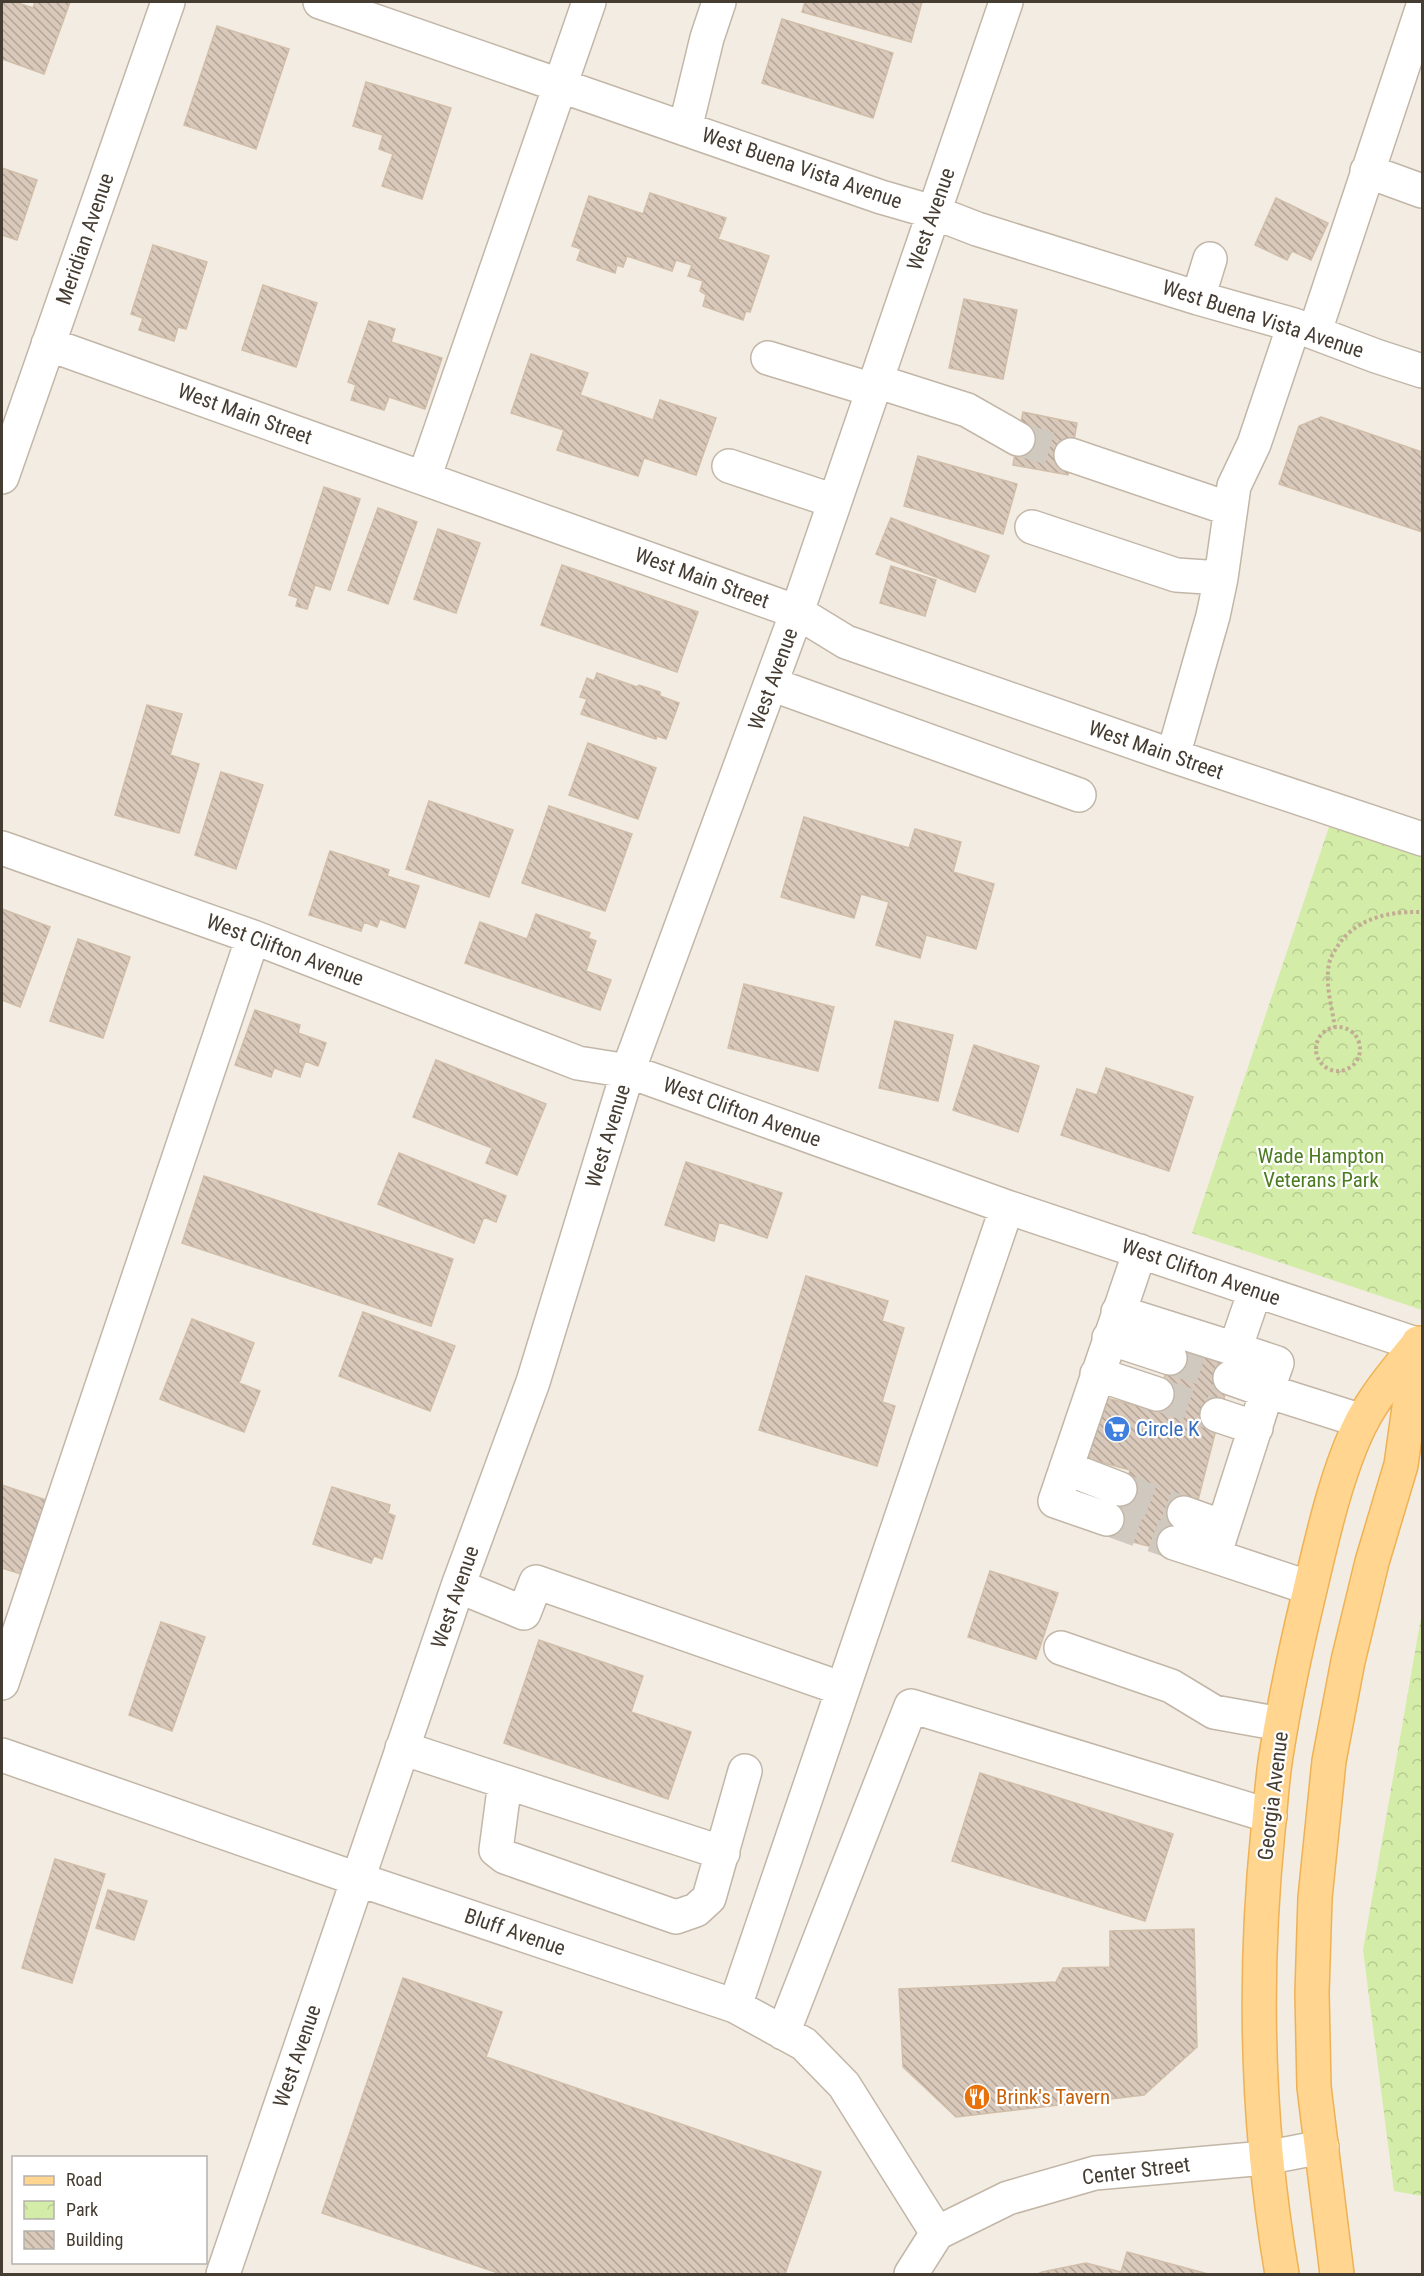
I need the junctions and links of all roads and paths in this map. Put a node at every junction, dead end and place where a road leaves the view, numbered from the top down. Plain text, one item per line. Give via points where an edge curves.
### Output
1 (168, 2) edge
2 (320, 2) edge
3 (589, 2) edge
4 (719, 2) edge
5 (1006, 2) edge
6 (1422, 9) edge
7 (561, 87) junction
8 (685, 129) junction
9 (1367, 171) junction
10 (1422, 191) edge
11 (933, 212) junction
12 (1210, 259) dead end
13 (1198, 298) junction
14 (1305, 328) junction
15 (48, 344) junction
16 (768, 358) dead end
17 (1422, 370) edge
18 (874, 386) junction
19 (1018, 439) tunnel mouth
20 (1071, 455) tunnel mouth
21 (729, 466) dead end
22 (2, 477) edge
23 (424, 478) junction
24 (834, 501) junction
25 (1230, 509) junction
26 (1032, 527) dead end
27 (1221, 578) junction
28 (797, 612) junction
29 (771, 684) junction
30 (1173, 756) junction
31 (1079, 795) dead end
32 (1422, 839) edge
33 (2, 848) edge
34 (1422, 912) edge
35 (253, 937) junction
36 (1335, 1028) junction
37 (628, 1071) junction
38 (1007, 1207) junction
39 (1140, 1251) junction
40 (1255, 1291) junction
41 (1114, 1325) junction
42 (1421, 1340) edge
43 (1170, 1359) tunnel mouth
44 (1232, 1364) junction
45 (1097, 1374) junction
46 (1267, 1391) junction
47 (1157, 1394) tunnel mouth
48 (1217, 1415) tunnel mouth
49 (1362, 1421) junction
50 (1256, 1428) junction
51 (1065, 1468) junction
52 (1120, 1489) tunnel mouth
53 (1107, 1519) tunnel mouth
54 (1179, 1528) tunnel mouth
55 (1218, 1542) junction
56 (458, 1586) junction
57 (1310, 1588) junction
58 (1061, 1648) dead end
59 (2, 1683) edge
60 (843, 1689) junction
61 (1281, 1725) junction
62 (402, 1748) junction
63 (2, 1755) edge
64 (745, 1771) dead end
65 (505, 1782) junction
66 (1270, 1816) junction
67 (723, 1853) junction
68 (357, 1879) junction
69 (735, 2006) junction
70 (783, 2032) junction
71 (1322, 2147) junction
72 (1265, 2158) junction
73 (937, 2233) junction
74 (223, 2274) edge
75 (911, 2274) edge
76 (1282, 2274) edge
77 (1337, 2274) edge

1 - 15 street, Meridian Avenue
2 - 7 street, West Buena Vista Avenue
3 - 7 street
4 - 8 street
5 - 11 street, West Avenue
6 - 9 street
7 - 8 street, West Buena Vista Avenue
7 - 23 street
8 - 11 street, West Buena Vista Avenue
9 - 10 street
9 - 14 street
11 - 13 street, West Buena Vista Avenue
11 - 18 street, West Avenue
12 - 13 street
13 - 14 street, West Buena Vista Avenue
14 - 17 street, West Buena Vista Avenue
14 - 25 street via 1234,486
15 - 22 street, Meridian Avenue
15 - 23 street, West Main Street
16 - 18 street
18 - 19 street via 967,410
18 - 24 street, West Avenue
20 - 25 street
21 - 24 street
23 - 28 street, West Main Street
24 - 28 street, West Avenue
25 - 27 street
26 - 27 street via 1176,575
27 - 30 street
28 - 29 street, West Avenue
28 - 30 street, West Main Street via 846,642
29 - 31 street
29 - 37 street, West Avenue
30 - 32 street, West Main Street
33 - 35 street, West Clifton Avenue
34 - 36 path via 1393,913 1360,924 1340,943 1329,961 1328,985
35 - 37 street, West Clifton Avenue via 578,1063
35 - 59 street
36 - 36 path via 1345,1028 1359,1043 1359,1057 1344,1071 1329,1070 1318,1060 1316,1052 1319,1038
37 - 38 street, West Clifton Avenue
37 - 56 street, West Avenue via 533,1382
38 - 39 street, West Clifton Avenue
38 - 60 street
39 - 40 street, West Clifton Avenue
39 - 41 street
40 - 42 street, West Clifton Avenue
40 - 44 street
41 - 43 street
41 - 44 street
41 - 45 street
42 - 49 main road, Georgia Avenue via 1380,1391
42 - 71 main road via 1401,1465 1372,1562 1329,1761 1312,1993 1314,2087
44 - 46 street
45 - 47 street
45 - 51 street
46 - 49 street
46 - 50 street
48 - 50 street
49 - 57 main road, Georgia Avenue via 1350,1448
50 - 55 street
51 - 52 street
51 - 53 street via 1055,1501
54 - 55 street
55 - 57 street
56 - 60 street via 524,1613 536,1582
56 - 62 street, West Avenue
57 - 61 main road, Georgia Avenue
58 - 61 street via 1171,1686 1214,1712
60 - 69 street
61 - 66 main road, Georgia Avenue
62 - 65 street
62 - 68 street, West Avenue
63 - 68 street, Bluff Avenue
64 - 67 street
65 - 67 street
65 - 67 street via 496,1850 505,1857 676,1917 696,1910 709,1898
66 - 70 street via 911,1706
66 - 72 main road, Georgia Avenue via 1262,1895 1259,1992
68 - 69 street, Bluff Avenue
68 - 74 street, West Avenue
69 - 70 street, Bluff Avenue
70 - 73 street, Bluff Avenue via 804,2044 844,2085
71 - 72 street, Center Street
71 - 77 main road
72 - 73 street, Center Street via 1095,2173 1008,2198
72 - 76 main road, Georgia Avenue
73 - 75 street

